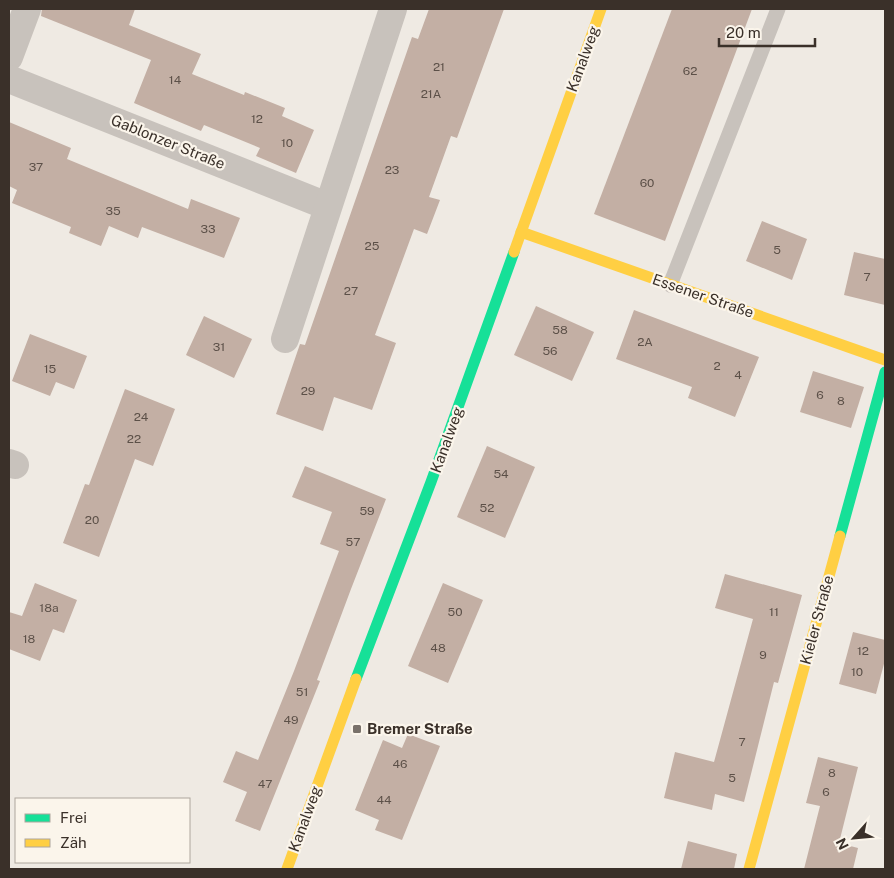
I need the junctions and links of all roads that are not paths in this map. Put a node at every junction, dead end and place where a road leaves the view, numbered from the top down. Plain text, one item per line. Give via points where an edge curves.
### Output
1 (27, 9) edge
2 (393, 9) edge
3 (601, 9) edge
4 (778, 9) edge
5 (9, 57) edge
6 (9, 79) edge
7 (327, 206) junction
8 (520, 232) junction
9 (670, 285) junction
10 (285, 339) dead end
11 (885, 360) edge
12 (885, 372) edge
13 (287, 869) edge
14 (749, 869) edge

1 - 5 street
2 - 7 street
3 - 8 street, Kanalweg
4 - 9 lane
6 - 7 street, Gablonzer Straße
7 - 10 street
8 - 9 street, Essener Straße
8 - 13 street, Kanalweg via 432,482
9 - 11 street, Essener Straße
12 - 14 street, Kieler Straße

